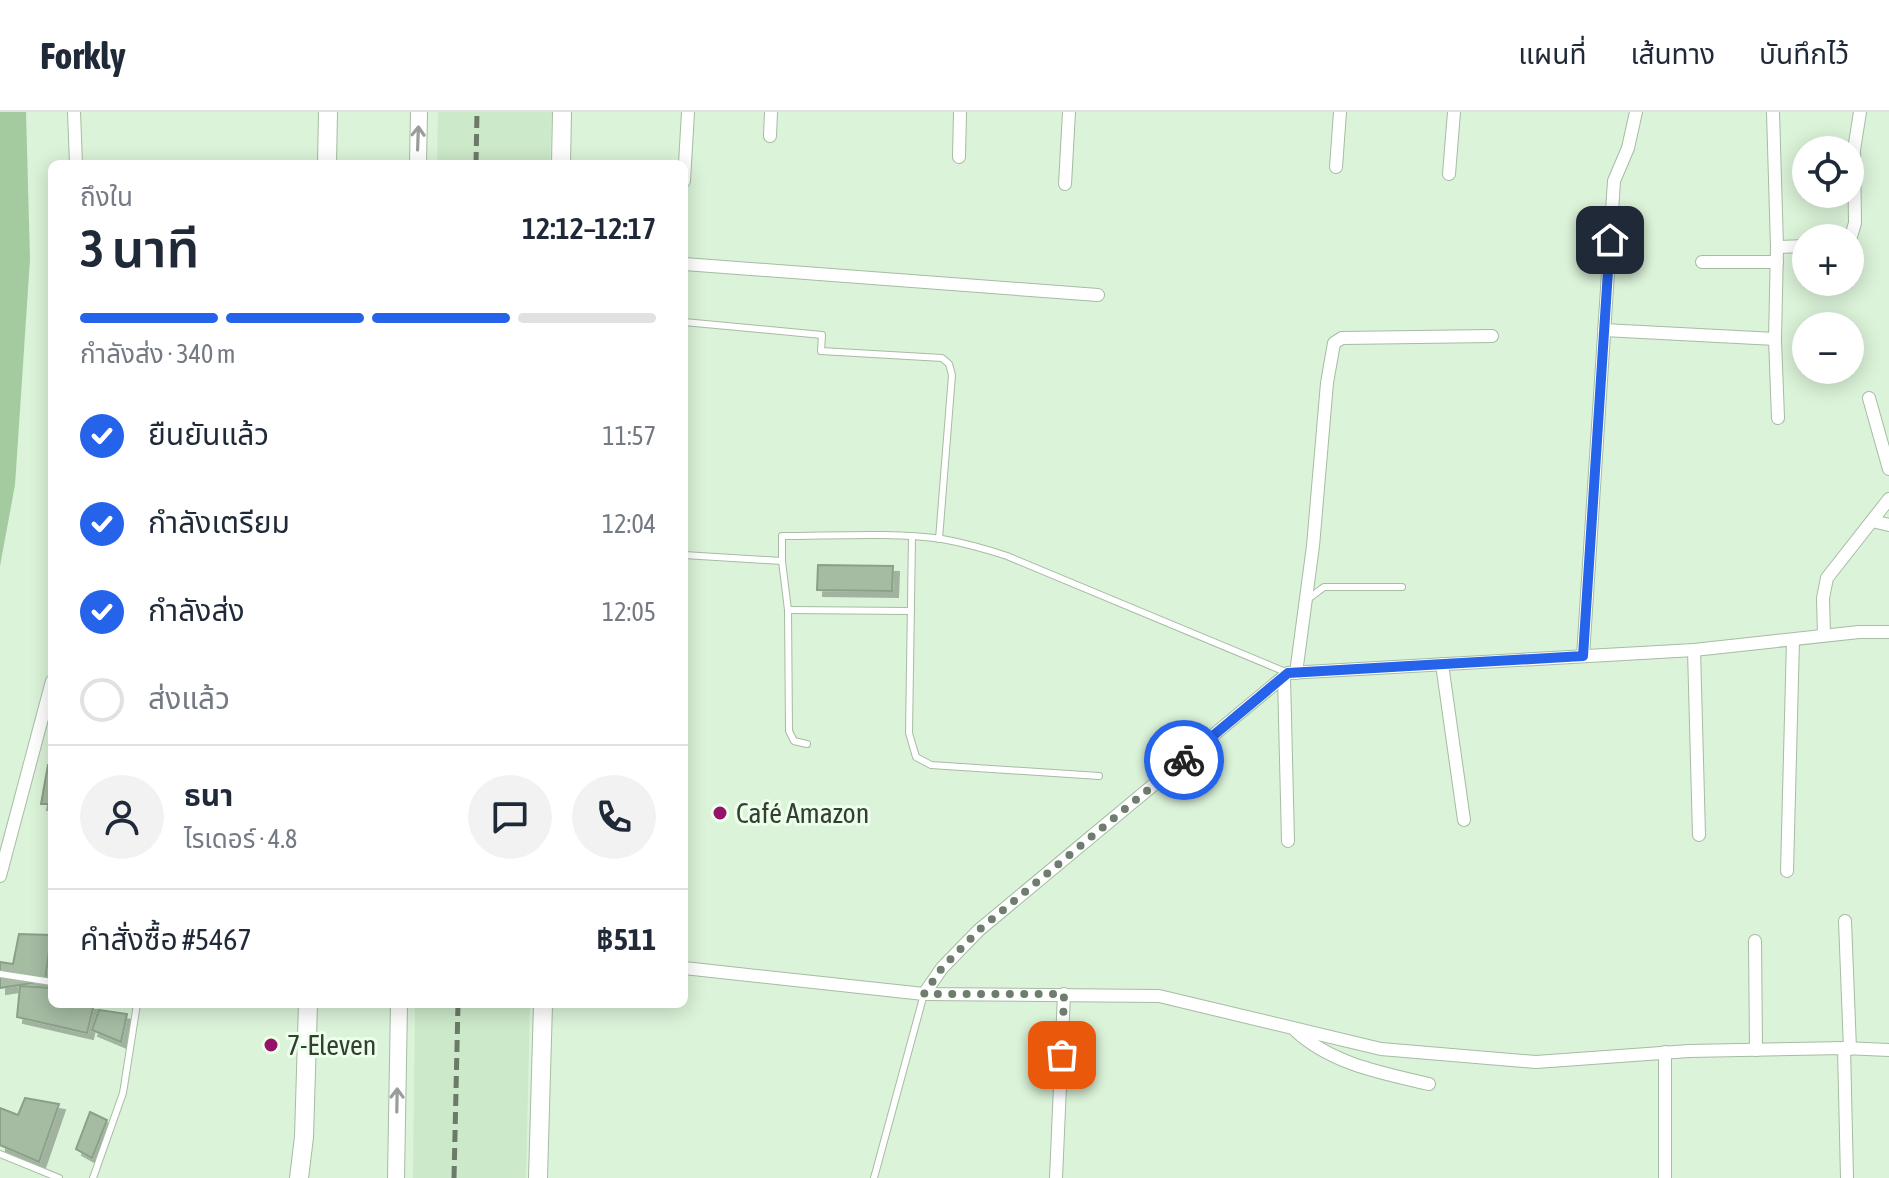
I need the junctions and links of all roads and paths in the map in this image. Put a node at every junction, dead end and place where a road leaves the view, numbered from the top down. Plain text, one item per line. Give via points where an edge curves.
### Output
1 (74, 112) edge
2 (328, 112) edge
3 (419, 112) edge
4 (562, 112) edge
5 (688, 112) edge
6 (771, 112) edge
7 (960, 112) edge
8 (1069, 112) edge
9 (1340, 112) edge
10 (1454, 112) edge
11 (1636, 112) edge
12 (1773, 112) edge
13 (1860, 112) edge
14 (770, 136) dead end
15 (959, 157) dead end
16 (76, 160) edge
17 (327, 160) edge
18 (418, 160) edge
19 (561, 160) edge
20 (685, 160) edge
21 (1336, 167) dead end
22 (1449, 174) dead end
23 (1065, 184) dead end
24 (1855, 224) edge
25 (1792, 246) edge
26 (1777, 247) junction
27 (1702, 262) dead end
28 (1777, 262) junction
29 (688, 264) edge
30 (1098, 295) dead end
31 (688, 322) edge
32 (1604, 330) junction
33 (1492, 336) dead end
34 (1775, 339) junction
35 (1869, 398) dead end
36 (1778, 418) dead end
37 (1889, 469) edge
38 (1889, 499) edge
39 (1872, 521) junction
40 (1889, 525) edge
41 (912, 537) junction
42 (939, 539) junction
43 (688, 555) edge
44 (782, 561) junction
45 (1402, 587) dead end
46 (1306, 601) junction
47 (788, 610) junction
48 (911, 611) junction
49 (1889, 632) edge
50 (1824, 635) junction
51 (1793, 640) junction
52 (1694, 650) junction
53 (1583, 656) junction
54 (1442, 664) junction
55 (1289, 674) junction
56 (48, 696) edge
57 (807, 744) dead end
58 (1099, 776) dead end
59 (1464, 820) dead end
60 (1699, 835) dead end
61 (1288, 841) dead end
62 (1787, 871) dead end
63 (0, 876) edge
64 (1845, 921) dead end
65 (1755, 941) dead end
66 (688, 968) edge
67 (0, 974) edge
68 (48, 981) edge
69 (924, 994) junction
70 (1064, 994) junction
71 (136, 1008) edge
72 (308, 1008) edge
73 (399, 1008) edge
74 (543, 1008) edge
75 (1294, 1028) junction
76 (1847, 1048) junction
77 (1756, 1050) junction
78 (1889, 1050) edge
79 (1665, 1052) junction
80 (1429, 1084) dead end
81 (0, 1154) edge
82 (59, 1178) edge
83 (93, 1178) edge
84 (299, 1178) edge
85 (396, 1178) edge
86 (538, 1178) edge
87 (874, 1178) edge
88 (1056, 1178) edge
89 (1665, 1178) edge
90 (1847, 1178) edge

1 - 16 street
2 - 17 main road
18 -> 3 street
4 - 19 main road
5 - 20 street
6 - 14 street
7 - 15 street
8 - 23 street
9 - 21 street
10 - 22 street
11 - 32 street via 1614,181
12 - 26 street
13 - 24 street via 1854,150
25 - 26 street
26 - 28 street
27 - 28 street
28 - 34 street
29 - 30 street
31 - 42 lane via 822,335 821,351 942,358 949,364
32 - 34 street
32 - 53 street
33 - 46 street via 1342,338 1334,343
34 - 36 street
35 - 37 street
38 - 39 street
39 - 40 street
39 - 50 street via 1827,578
41 - 42 lane
41 - 44 lane via 782,536
41 - 48 lane
42 - 55 lane via 1007,556
43 - 44 lane
44 - 47 lane
45 - 46 lane via 1324,587
46 - 55 street
47 - 48 lane
47 - 57 lane via 789,731 794,741
48 - 58 lane via 909,733 916,757 931,765
49 - 50 street
50 - 51 street
51 - 52 street
51 - 62 street
52 - 53 street
52 - 60 street
53 - 54 street
54 - 55 street
54 - 59 street
55 - 61 street
55 - 69 street via 979,930
56 - 63 street
64 - 76 street
65 - 77 street
66 - 69 street
67 - 68 lane
69 - 70 street
69 - 87 lane
70 - 75 street via 1159,996
70 - 88 street
71 - 83 lane via 123,1093
72 - 84 main road
85 -> 73 street
74 - 86 main road
75 - 79 street via 1381,1049 1536,1062
75 - 80 street via 1327,1053 1379,1073
76 - 77 street
76 - 78 street
76 - 90 street
77 - 79 street
79 - 89 street
81 - 82 lane

